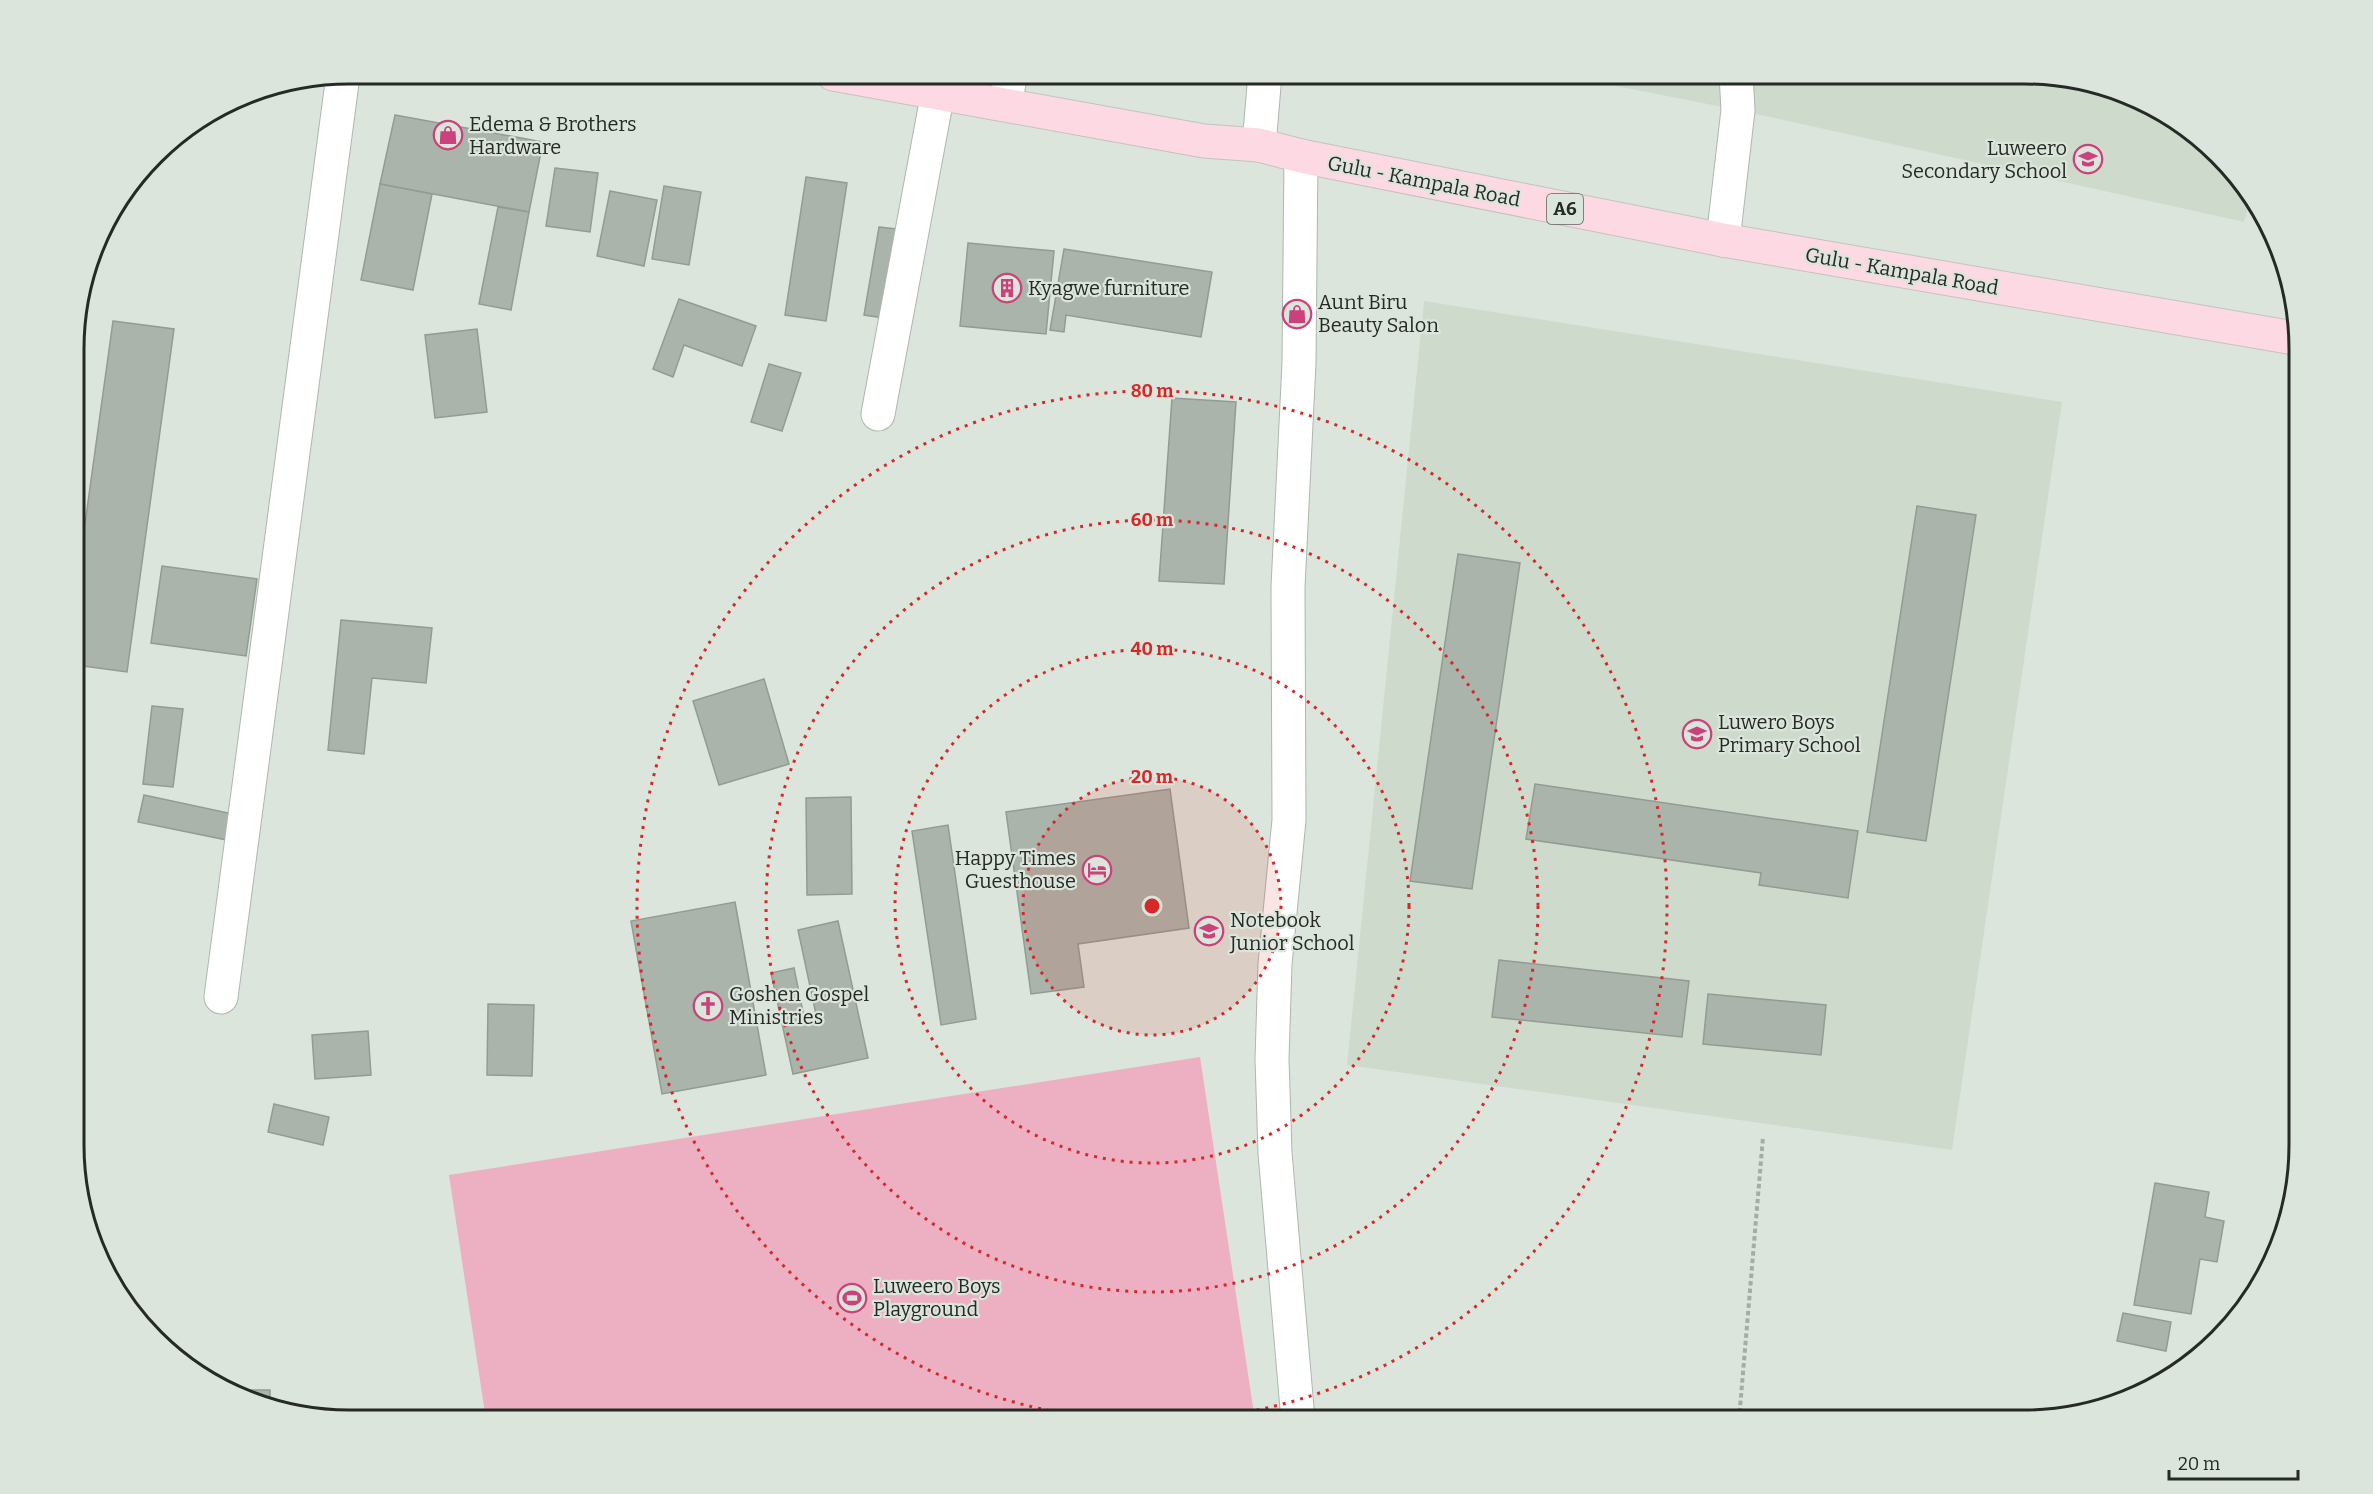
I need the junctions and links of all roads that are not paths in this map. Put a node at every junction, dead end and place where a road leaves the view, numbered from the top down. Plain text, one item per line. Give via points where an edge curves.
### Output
1 (342, 84) edge
2 (891, 84) edge
3 (1263, 84) edge
4 (1737, 84) edge
5 (1008, 88) edge
6 (938, 92) junction
7 (1259, 144) junction
8 (1301, 156) junction
9 (1723, 240) junction
10 (2288, 337) edge
11 (878, 414) dead end
12 (221, 997) dead end
13 (1297, 1410) edge

1 - 12 street
2 - 6 main road, Gulu - Kampala Road / A6
3 - 7 street
4 - 9 street via 1738,110
5 - 6 main road, Gulu - Kampala Road / A6
5 - 7 main road, Gulu - Kampala Road / A6 via 1204,141
6 - 11 street
7 - 8 main road, Gulu - Kampala Road / A6
8 - 9 main road, Gulu - Kampala Road / A6
8 - 13 street via 1299,363 1288,587 1288,820 1275,964 1272,1059 1275,1153
9 - 10 main road, Gulu - Kampala Road / A6

